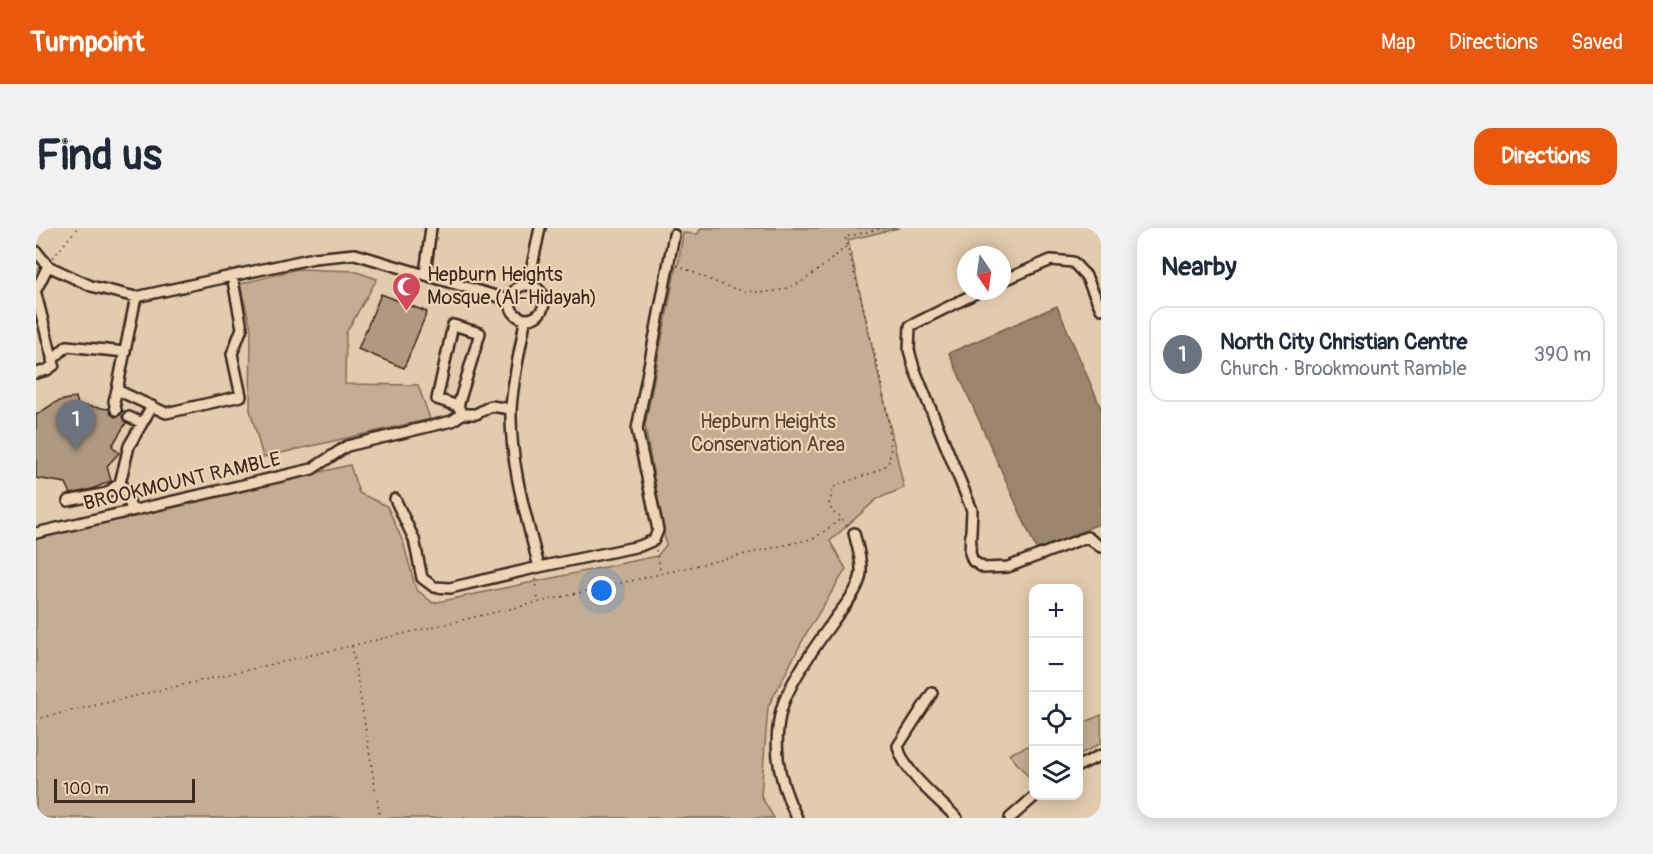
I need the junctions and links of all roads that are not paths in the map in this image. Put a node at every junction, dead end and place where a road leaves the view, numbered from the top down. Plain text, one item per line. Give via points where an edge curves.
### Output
1 (431, 228) edge
2 (540, 228) edge
3 (674, 235) dead end
4 (36, 251) edge
5 (48, 266) junction
6 (426, 274) junction
7 (232, 276) junction
8 (1011, 277) edge
9 (528, 285) junction
10 (36, 292) edge
11 (135, 297) junction
12 (510, 300) junction
13 (962, 300) edge
14 (1101, 309) edge
15 (525, 320) junction
16 (125, 352) junction
17 (52, 360) junction
18 (36, 373) edge
19 (117, 390) junction
20 (152, 406) junction
21 (512, 409) junction
22 (117, 410) dead end
23 (460, 410) junction
24 (129, 417) dead end
25 (142, 423) junction
26 (120, 483) junction
27 (395, 499) dead end
28 (68, 501) dead end
29 (132, 511) junction
30 (36, 533) edge
31 (855, 533) road end
32 (1101, 547) edge
33 (538, 567) junction
34 (932, 693) dead end
35 (1101, 755) edge
36 (1083, 764) edge
37 (1030, 800) edge
38 (797, 818) edge
39 (957, 818) edge
40 (1010, 818) edge

1 - 6 street
2 - 9 street
3 - 33 street via 637,429 658,530 654,540
4 - 5 street
5 - 10 street
5 - 11 street via 91,286
6 - 7 street via 355,254 314,258
6 - 12 street
7 - 11 street
7 - 20 street via 242,328 232,354 241,396 166,413
8 - 14 street via 1051,260 1073,262 1086,276
9 - 12 street via 515,289
9 - 15 street via 539,290 544,300 541,313
10 - 17 street
11 - 16 street
12 - 15 street via 514,314
13 - 32 street via 910,326 909,350 972,510 973,561 984,568 1008,567 1087,537
15 - 21 street
16 - 17 street via 67,346
16 - 19 street
17 - 18 street via 54,365
19 - 20 street
19 - 22 street
20 - 25 street
21 - 23 street, BROOKMOUNT RAMBLE via 491,406 476,414
21 - 33 street via 518,484
23 - 23 street via 480,333 453,325 436,399
23 - 29 street, BROOKMOUNT RAMBLE via 452,422 347,446 312,469
24 - 25 street
25 - 26 street via 129,446
26 - 28 street via 107,493
26 - 29 street
27 - 33 street via 414,539 423,578 434,587 450,588
29 - 30 street, BROOKMOUNT RAMBLE
31 - 38 street via 861,573 858,586 788,693 781,711 779,764 783,786
34 - 39 street via 898,746 900,756 914,775
35 - 36 street
37 - 40 street

